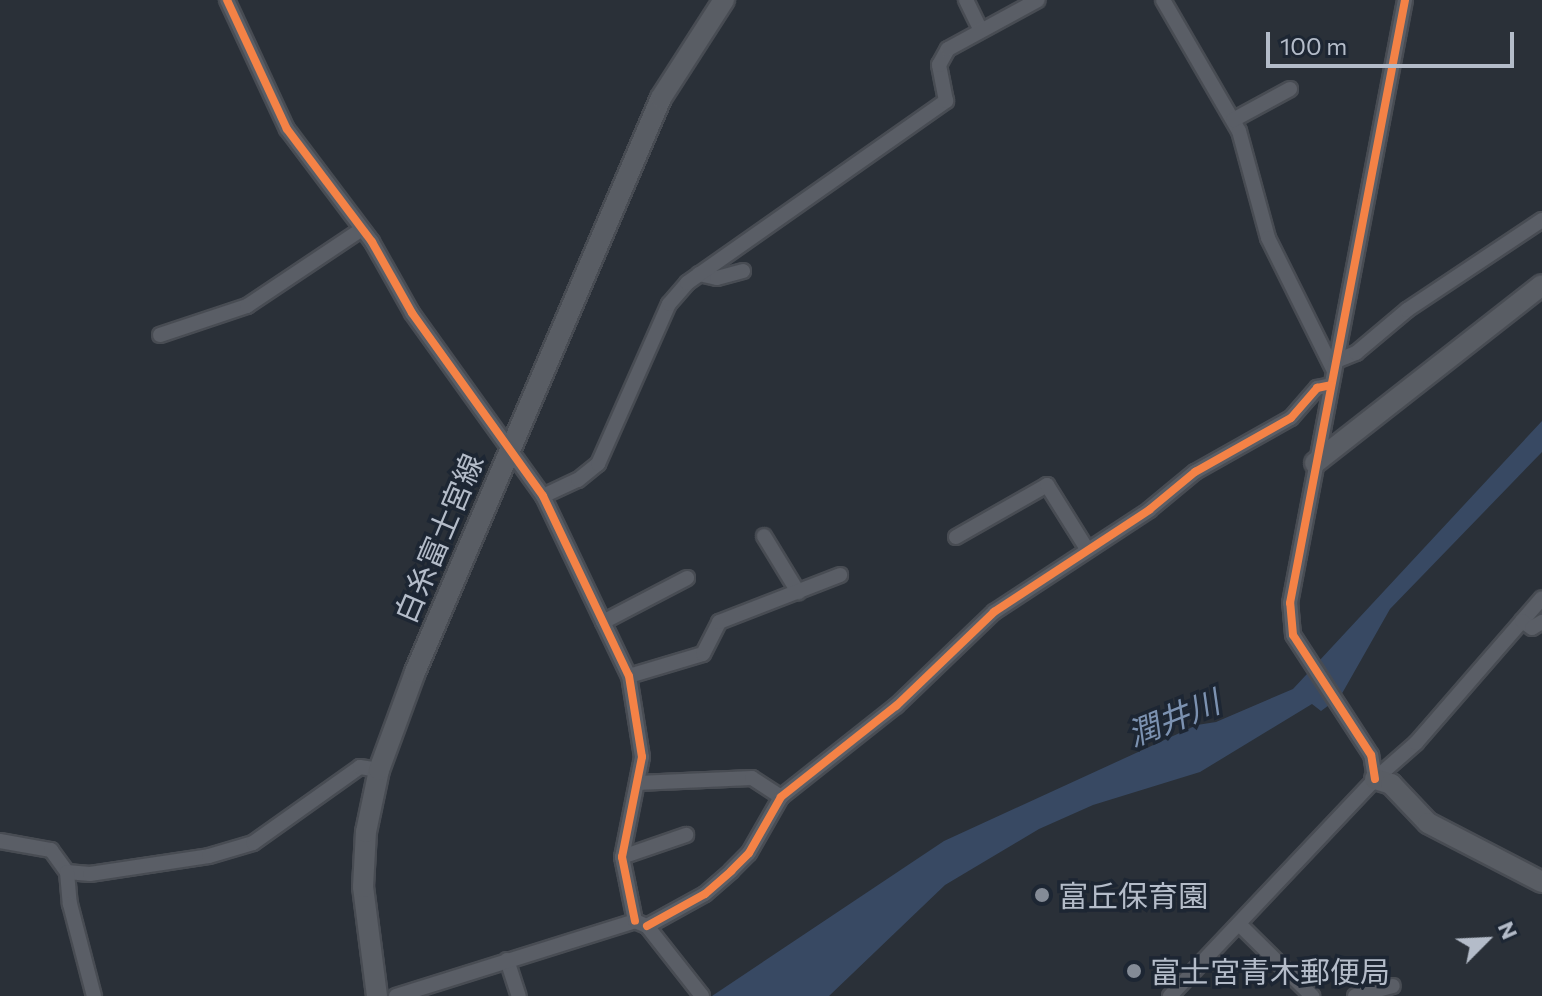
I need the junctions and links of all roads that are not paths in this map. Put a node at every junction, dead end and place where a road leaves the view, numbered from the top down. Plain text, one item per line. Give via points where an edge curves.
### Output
1 (227, 0) edge
2 (724, 0) edge
3 (966, 0) edge
4 (1038, 0) edge
5 (1163, 0) edge
6 (1405, 0) edge
7 (980, 29) junction
8 (1290, 89) dead end
9 (1233, 120) junction
10 (1542, 220) edge
11 (362, 229) junction
12 (743, 271) dead end
13 (699, 274) junction
14 (1542, 285) edge
15 (160, 335) dead end
16 (1334, 372) junction
17 (508, 450) junction
18 (1315, 463) junction
19 (543, 496) junction
20 (764, 536) dead end
21 (956, 537) dead end
22 (1087, 549) junction
23 (840, 575) dead end
24 (687, 578) dead end
25 (798, 592) junction
26 (1542, 598) edge
27 (603, 622) junction
28 (1534, 627) edge
29 (629, 676) junction
30 (379, 770) junction
31 (1375, 779) junction
32 (637, 783) junction
33 (781, 797) junction
34 (686, 835) dead end
35 (0, 841) edge
36 (622, 857) junction
37 (67, 872) junction
38 (1542, 882) edge
39 (641, 923) junction
40 (1239, 924) junction
41 (507, 960) junction
42 (453, 963) dead end
43 (464, 976) junction
44 (1393, 986) dead end
45 (423, 992) edge
46 (94, 996) edge
47 (377, 996) edge
48 (396, 996) edge
49 (519, 996) edge
50 (702, 996) edge
51 (1170, 996) edge
52 (1312, 996) edge
53 (1355, 996) edge

1 - 11 street via 287,129
2 - 17 main road, 白糸富士宮線 via 661,98
3 - 7 street
4 - 7 street
5 - 9 street
6 - 16 street
7 - 13 street via 948,49 939,65 946,101
8 - 9 street
9 - 16 street via 1268,238
10 - 16 street via 1407,310
11 - 15 street via 247,306
11 - 17 street via 412,313
12 - 13 street via 717,278
13 - 19 street via 669,304 598,464
14 - 18 main road
16 - 18 street
16 - 22 street via 1307,395 1301,411 1195,472 1149,510
17 - 19 street
17 - 30 main road, 白糸富士宮線
18 - 31 street via 1290,603 1293,635 1371,755
19 - 27 street
20 - 25 street
21 - 22 street via 1047,485
22 - 33 street via 994,612 896,706
23 - 25 street
24 - 27 street
25 - 29 street via 719,622 703,654
26 - 28 street
27 - 29 street
28 - 31 street
29 - 32 street via 642,757
30 - 37 street via 360,767 253,843 90,874
30 - 47 main road, 白糸富士宮線 via 366,832 363,887
31 - 38 main road via 1391,784 1428,823
31 - 40 street
32 - 33 street via 752,778
32 - 36 street
33 - 39 street via 749,853 731,871 705,894
34 - 36 street
35 - 37 street via 51,850
36 - 39 street
37 - 46 street
39 - 41 street
39 - 50 street
40 - 51 street
40 - 52 street
41 - 43 street
41 - 49 street
42 - 43 street
43 - 45 street
44 - 53 street
45 - 48 street

